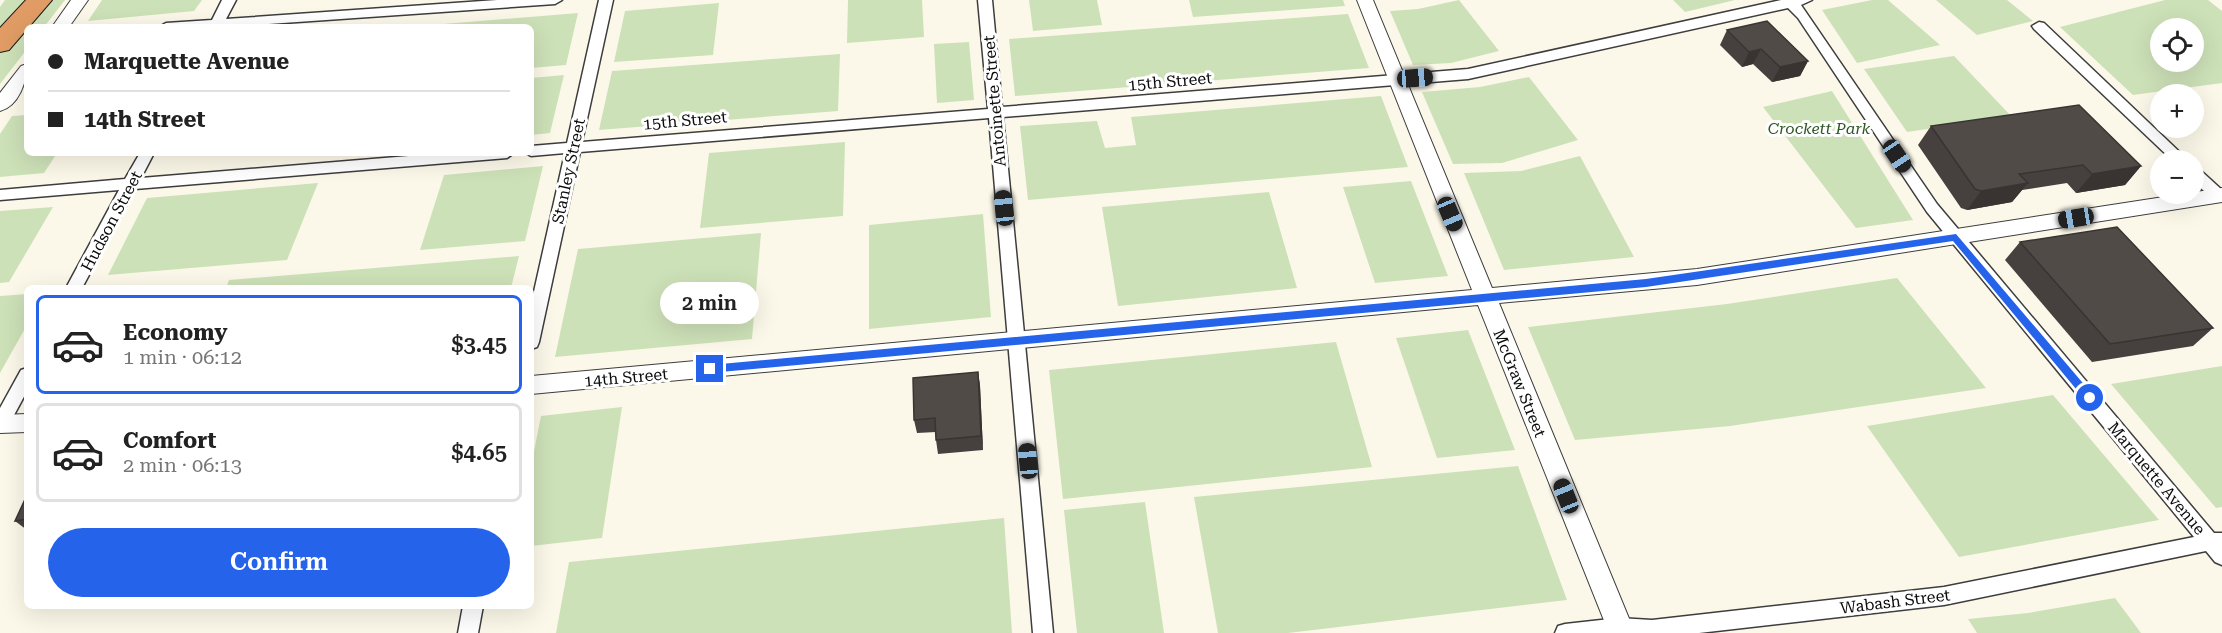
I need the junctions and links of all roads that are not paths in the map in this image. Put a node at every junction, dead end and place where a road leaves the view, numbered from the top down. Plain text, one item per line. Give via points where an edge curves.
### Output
1 (40, 0) edge
2 (80, 0) edge
3 (229, 0) edge
4 (555, 0) edge
5 (606, 0) edge
6 (985, 0) edge
7 (1365, 0) edge
8 (1795, 1) edge
9 (62, 24) edge
10 (216, 24) edge
11 (229, 24) edge
12 (2039, 26) dead end
13 (0, 44) edge
14 (24, 74) edge
15 (1396, 80) junction
16 (0, 105) edge
17 (995, 113) junction
18 (574, 148) junction
19 (2170, 150) edge
20 (534, 151) edge
21 (146, 156) edge
22 (470, 156) edge
23 (2204, 182) edge
24 (132, 183) junction
25 (0, 195) edge
26 (2220, 196) edge
27 (1956, 237) junction
28 (76, 285) edge
29 (1485, 298) junction
30 (534, 328) edge
31 (1017, 342) junction
32 (24, 381) edge
33 (534, 385) edge
34 (24, 423) edge
35 (0, 425) edge
36 (2218, 546) edge
37 (472, 609) edge
38 (1620, 630) edge
39 (468, 633) edge
40 (1043, 633) edge
41 (1565, 633) edge

1 - 13 highway
2 - 9 street
3 - 10 street
4 - 11 street
5 - 18 street, Stanley Street
6 - 17 street, Antoinette Street
7 - 15 street, McGraw Street
8 - 15 street, 15th Street via 1468,74
8 - 27 street, Marquette Avenue via 1932,208
12 - 19 street
14 - 16 street
15 - 17 street, 15th Street
15 - 29 street, McGraw Street
17 - 18 street, 15th Street
17 - 31 street, Antoinette Street
18 - 20 street, 15th Street
18 - 30 street, Stanley Street
21 - 24 street, Hudson Street
22 - 24 street
23 - 26 street
24 - 25 street
24 - 28 street, Hudson Street
26 - 27 street, 14th Street
27 - 29 street, 14th Street via 1697,277
27 - 36 street, Marquette Avenue
29 - 31 street, 14th Street
29 - 38 street, McGraw Street
31 - 33 street, 14th Street
31 - 40 street, Antoinette Street
32 - 35 street
34 - 35 street
36 - 38 street, Wabash Street via 1944,596
37 - 39 street
38 - 41 street, Wabash Street

